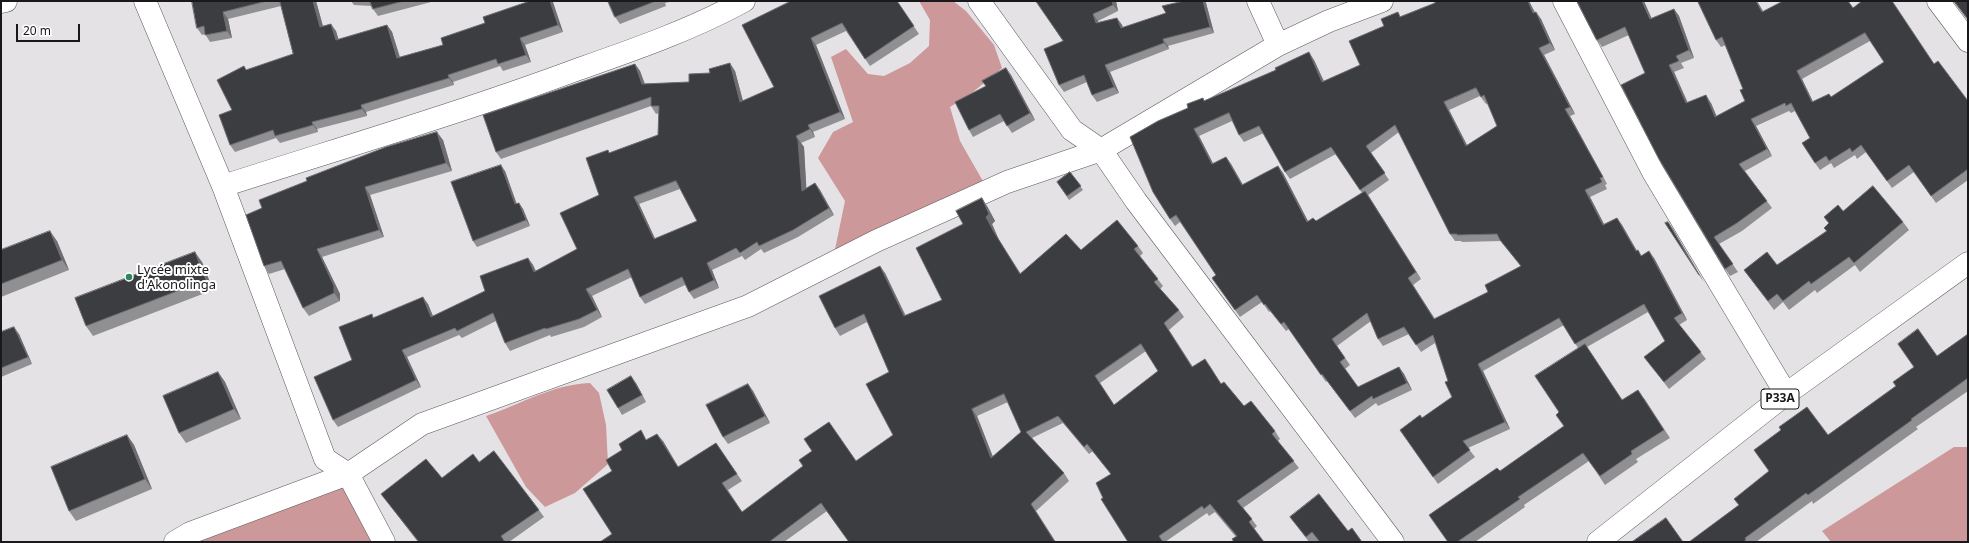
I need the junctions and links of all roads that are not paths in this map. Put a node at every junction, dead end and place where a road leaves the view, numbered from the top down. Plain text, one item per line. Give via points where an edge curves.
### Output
1 (6, 1) edge
2 (145, 1) edge
3 (744, 1) edge
4 (979, 1) edge
5 (1258, 1) edge
6 (1382, 1) edge
7 (1564, 1) edge
8 (1938, 1) edge
9 (1, 2) edge
10 (1968, 41) edge
11 (1278, 45) junction
12 (1101, 150) junction
13 (222, 186) junction
14 (1968, 263) edge
15 (1786, 394) junction
16 (348, 474) junction
17 (175, 542) edge
18 (384, 542) edge
19 (1393, 542) edge
20 (1598, 542) edge

1 - 9 street
2 - 13 street
3 - 13 street via 720,14 638,48 523,90
4 - 12 street via 1072,130
5 - 11 street
6 - 11 street via 1329,21
7 - 15 street via 1653,172
8 - 10 street
11 - 12 street
12 - 16 street via 1007,182 876,241 748,306 422,424
12 - 19 street via 1136,201
13 - 16 street via 326,459
14 - 15 street, P33A
15 - 20 street, P33A
16 - 17 street via 190,533
16 - 18 street

